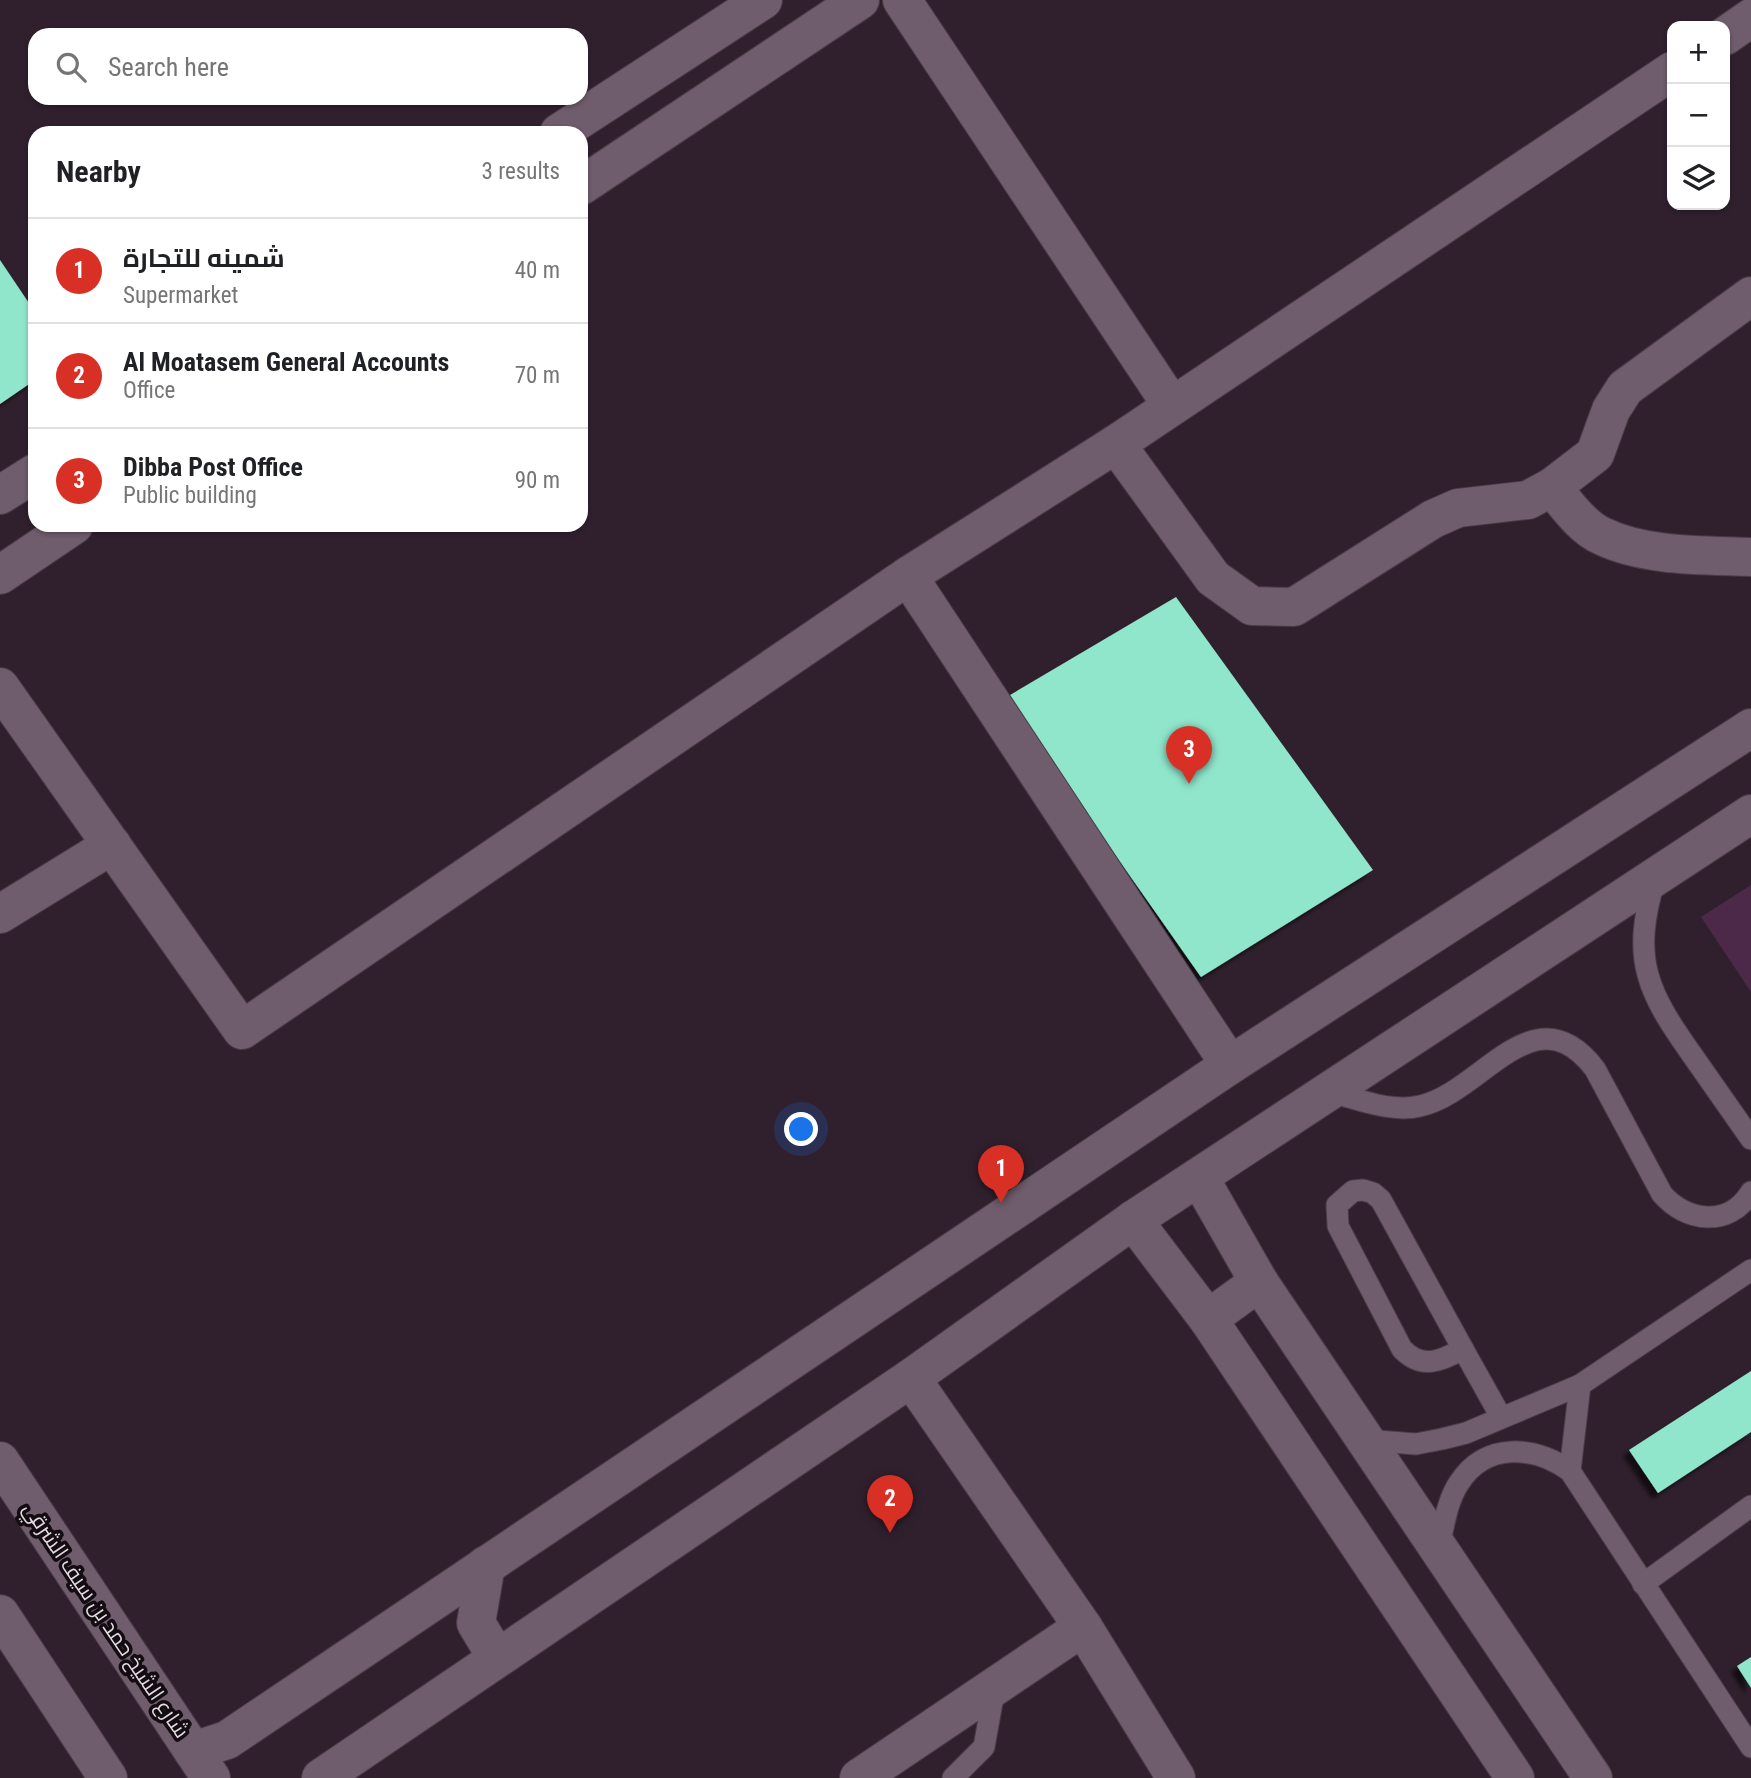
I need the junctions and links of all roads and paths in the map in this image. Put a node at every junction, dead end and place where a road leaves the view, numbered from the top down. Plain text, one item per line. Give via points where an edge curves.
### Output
1 (860, 0) edge
2 (902, 0) edge
3 (739, 7) edge
4 (1751, 18) edge
5 (1730, 33) edge
6 (1667, 74) edge
7 (569, 126) edge
8 (588, 181) edge
9 (1751, 296) edge
10 (1172, 407) junction
11 (1116, 444) junction
12 (28, 477) edge
13 (1552, 487) junction
14 (0, 495) edge
15 (64, 532) edge
16 (1751, 557) edge
17 (0, 575) edge
18 (908, 576) junction
19 (0, 687) edge
20 (1751, 728) edge
21 (1751, 814) edge
22 (112, 845) junction
23 (1655, 879) junction
24 (0, 914) edge
25 (1230, 1065) junction
26 (1330, 1092) junction
27 (1751, 1139) edge
28 (1199, 1177) junction
29 (1751, 1192) edge
30 (1133, 1220) junction
31 (1751, 1270) edge
32 (1259, 1282) junction
33 (1208, 1319) junction
34 (1463, 1349) junction
35 (911, 1378) junction
36 (1580, 1385) junction
37 (1502, 1417) junction
38 (1365, 1440) junction
39 (0, 1461) edge
40 (1570, 1471) junction
41 (1751, 1506) edge
42 (1439, 1546) junction
43 (486, 1565) junction
44 (1643, 1584) junction
45 (0, 1614) edge
46 (1083, 1627) junction
47 (498, 1658) junction
48 (995, 1686) junction
49 (1751, 1747) edge
50 (202, 1765) edge
51 (108, 1778) edge
52 (321, 1778) edge
53 (859, 1778) edge
54 (953, 1778) edge
55 (1176, 1778) edge
56 (1515, 1778) edge
57 (1593, 1778) edge

1 - 8 street
2 - 10 street
3 - 7 street
4 - 5 street
6 - 10 street
9 - 13 street via 1625,388 1611,410 1595,454
10 - 11 street
11 - 13 street via 1213,578 1252,606 1294,607 1433,519 1458,508 1528,500
11 - 18 street
12 - 14 street
13 - 16 street via 1601,536 1662,553
15 - 17 street
18 - 22 street via 242,1030
18 - 25 street
19 - 22 street
20 - 25 street
21 - 23 street
22 - 24 street
23 - 26 street
23 - 27 lane via 1644,932 1650,985 1660,1010
25 - 43 street
26 - 28 street
26 - 29 lane via 1389,1107 1418,1107 1445,1097 1529,1041 1567,1042 1595,1069 1672,1206 1687,1214 1719,1217 1734,1211
28 - 30 street
28 - 32 street
30 - 33 street
30 - 35 street
31 - 36 lane
32 - 33 street
32 - 38 street
33 - 56 street
34 - 34 lane via 1381,1200 1363,1190 1343,1196 1337,1205 1338,1226 1402,1349 1410,1357 1432,1363
34 - 37 lane
35 - 46 street
35 - 47 street
36 - 37 lane
36 - 40 lane
37 - 38 lane via 1442,1440 1416,1444
38 - 42 street
39 - 50 street, شارع الشيخ حمد بن سيف الشرقي
40 - 42 lane via 1534,1451 1492,1456 1473,1467 1459,1483
40 - 44 lane
41 - 44 lane
42 - 57 street
43 - 47 street via 476,1623
43 - 50 street via 227,1740
44 - 49 lane
45 - 51 street
46 - 48 street
46 - 55 street
47 - 52 street
48 - 53 street
48 - 54 lane via 984,1747

